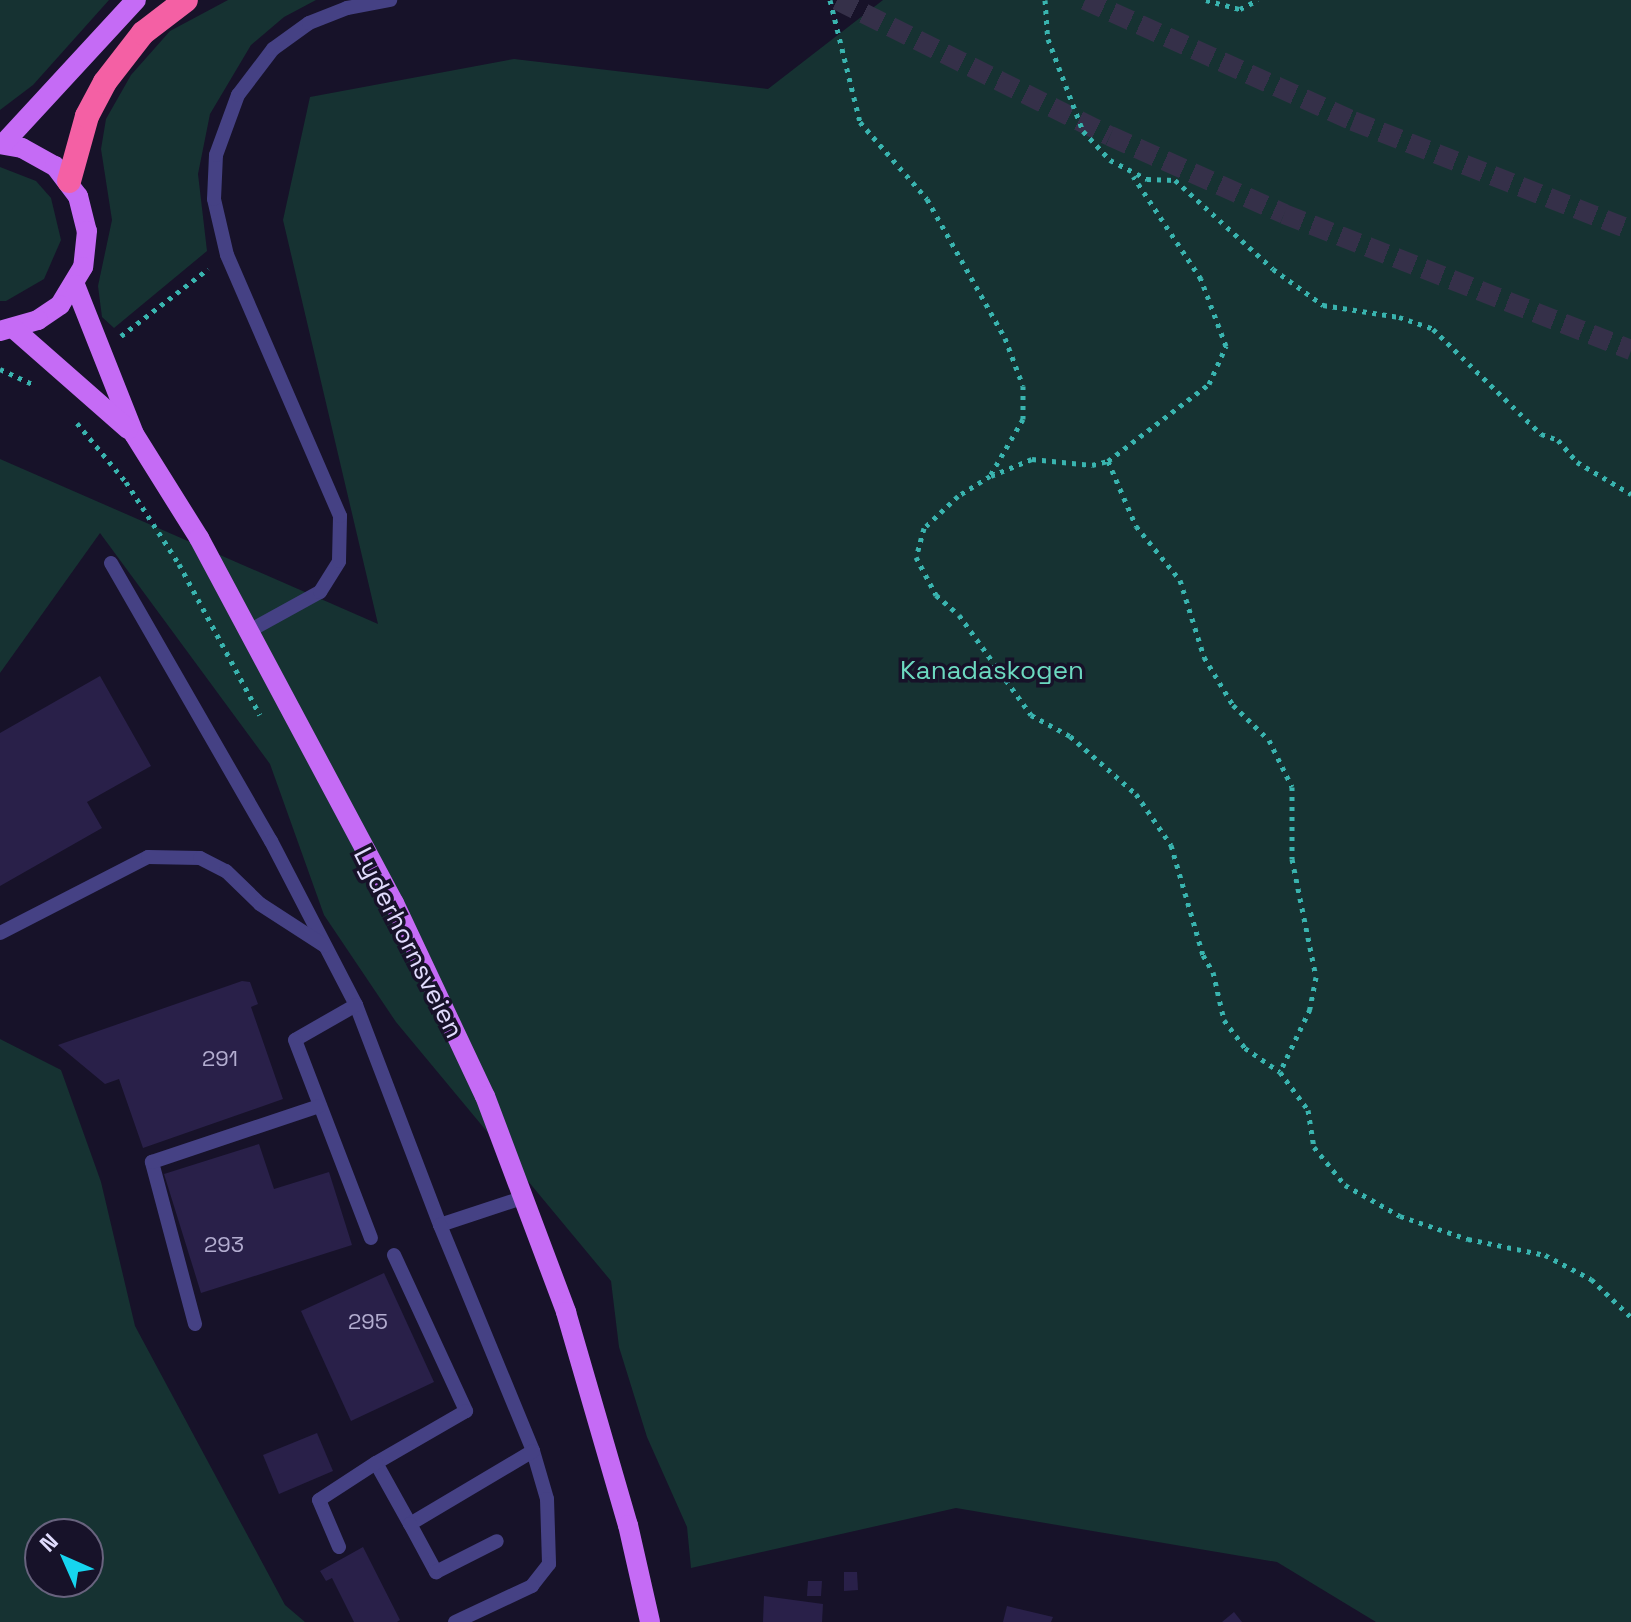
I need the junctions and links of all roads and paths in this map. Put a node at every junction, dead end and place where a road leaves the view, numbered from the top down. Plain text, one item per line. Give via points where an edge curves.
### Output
1 (136, 0) edge
2 (186, 0) edge
3 (390, 0) edge
4 (830, 0) edge
5 (1045, 0) edge
6 (1206, 0) edge
7 (1258, 0) edge
8 (1, 144) edge
9 (1132, 174) junction
10 (69, 181) junction
11 (227, 255) junction
12 (75, 285) junction
13 (7, 330) edge
14 (113, 341) dead end
15 (0, 369) edge
16 (40, 389) dead end
17 (72, 418) dead end
18 (134, 434) junction
19 (1108, 461) junction
20 (990, 476) junction
21 (1631, 494) edge
22 (111, 563) dead end
23 (249, 631) junction
24 (261, 717) dead end
25 (0, 933) edge
26 (325, 946) junction
27 (356, 1005) junction
28 (1280, 1072) junction
29 (319, 1106) junction
30 (525, 1197) junction
31 (440, 1225) junction
32 (371, 1238) dead end
33 (394, 1255) dead end
34 (1631, 1317) edge
35 (195, 1324) dead end
36 (533, 1451) junction
37 (376, 1463) junction
38 (410, 1524) junction
39 (497, 1541) dead end
40 (339, 1547) dead end
41 (472, 1619) edge
42 (455, 1622) edge
43 (650, 1622) edge

1 - 8 main road
2 - 10 highway via 143,33 105,82 87,116
3 - 11 lane via 347,8 309,23 273,49 238,95 216,155 214,199
4 - 20 path via 860,122 927,199 1005,338 1023,386 1023,419
5 - 9 path via 1048,39 1083,131
6 - 7 path via 1240,9
8 - 10 main road via 40,155
9 - 19 path via 1201,279 1226,346 1209,384
9 - 21 path via 1175,180 1282,277 1323,305 1399,317 1433,329 1541,434 1558,440 1577,462
10 - 12 main road via 87,231
11 - 14 path
11 - 23 lane via 340,516 339,561 320,592
12 - 13 main road via 60,305
12 - 18 main road, Lyderhornsveien
13 - 18 main road, Lyderhornsveien
15 - 16 path
17 - 24 path via 126,482 164,541
18 - 23 main road, Lyderhornsveien
19 - 20 path via 1092,465 1032,459
19 - 28 path via 1136,526 1180,580 1204,657 1233,705 1269,740 1292,787 1292,859 1316,977 1310,1009
20 - 28 path via 958,496 924,528 916,557 936,595 959,615 1031,715 1070,736 1136,794 1171,845 1224,1020 1245,1048
22 - 26 lane via 271,841
23 - 30 main road, Lyderhornsveien via 432,981
25 - 26 lane via 148,857 200,858 226,871 260,904
26 - 27 lane
27 - 29 lane via 295,1040
27 - 31 lane
28 - 34 path via 1308,1110 1314,1147 1345,1185 1400,1216 1468,1239 1545,1255 1591,1279
29 - 32 lane
29 - 35 lane via 152,1162
30 - 31 lane
30 - 43 main road, Lyderhornsveien via 597,1416
31 - 36 lane
33 - 37 lane via 466,1411
36 - 38 lane
36 - 41 lane via 547,1499 549,1564 532,1586
37 - 38 lane
37 - 40 lane via 319,1500
38 - 39 lane via 436,1572
41 - 42 lane

